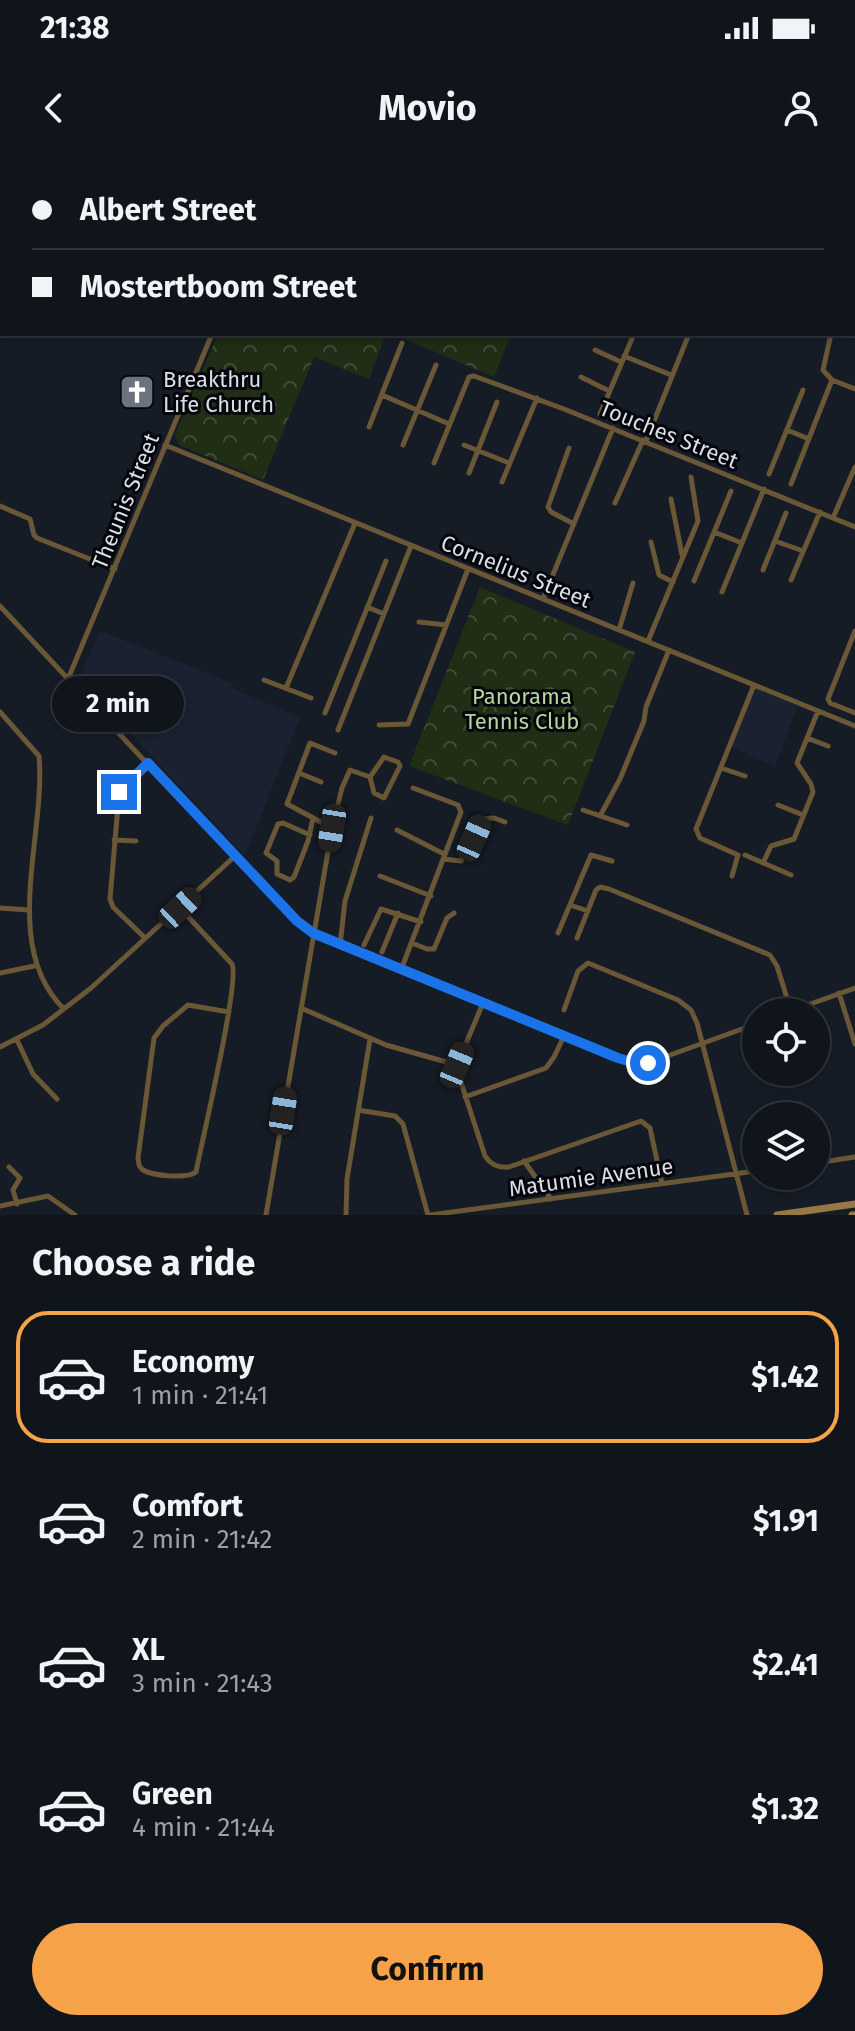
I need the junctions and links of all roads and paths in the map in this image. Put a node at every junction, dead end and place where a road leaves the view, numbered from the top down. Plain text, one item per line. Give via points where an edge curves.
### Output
1 (211, 336) edge
2 (633, 336) edge
3 (688, 336) edge
4 (830, 336) edge
5 (402, 343) dead end
6 (595, 350) dead end
7 (623, 359) junction
8 (436, 365) dead end
9 (671, 375) junction
10 (581, 377) dead end
11 (832, 380) junction
12 (855, 389) edge
13 (803, 390) dead end
14 (609, 391) junction
15 (382, 395) junction
16 (537, 398) junction
17 (497, 402) dead end
18 (417, 409) junction
19 (600, 414) dead end
20 (449, 424) junction
21 (369, 427) dead end
22 (613, 428) junction
23 (787, 430) junction
24 (809, 439) junction
25 (644, 441) junction
26 (165, 445) junction
27 (403, 445) dead end
28 (464, 445) dead end
29 (569, 448) dead end
30 (478, 450) junction
31 (434, 463) dead end
32 (509, 463) junction
33 (855, 467) edge
34 (469, 473) dead end
35 (769, 474) dead end
36 (691, 477) dead end
37 (502, 482) dead end
38 (791, 484) dead end
39 (764, 489) junction
40 (731, 491) dead end
41 (671, 499) dead end
42 (615, 503) dead end
43 (0, 506) edge
44 (820, 512) junction
45 (786, 513) dead end
46 (833, 518) junction
47 (355, 523) junction
48 (574, 524) junction
49 (855, 527) edge
50 (714, 532) junction
51 (775, 541) junction
52 (651, 542) dead end
53 (742, 543) junction
54 (411, 546) junction
55 (803, 551) junction
56 (683, 556) junction
57 (386, 561) dead end
58 (115, 569) junction
59 (468, 569) junction
60 (763, 570) dead end
61 (791, 580) dead end
62 (694, 581) dead end
63 (673, 582) junction
64 (633, 583) dead end
65 (722, 592) dead end
66 (543, 599) junction
67 (0, 606) edge
68 (367, 607) junction
69 (384, 614) junction
70 (419, 622) dead end
71 (446, 625) junction
72 (619, 630) junction
73 (855, 631) edge
74 (648, 641) junction
75 (669, 650) junction
76 (68, 679) junction
77 (264, 680) dead end
78 (754, 685) junction
79 (286, 688) junction
80 (311, 698) dead end
81 (818, 711) junction
82 (0, 712) edge
83 (325, 713) dead end
84 (855, 713) edge
85 (379, 725) dead end
86 (855, 726) edge
87 (338, 730) dead end
88 (807, 738) junction
89 (828, 746) dead end
90 (335, 753) dead end
91 (148, 763) junction
92 (721, 768) junction
93 (299, 773) junction
94 (745, 776) dead end
95 (370, 777) junction
96 (321, 782) dead end
97 (413, 788) dead end
98 (778, 805) dead end
99 (583, 810) dead end
100 (803, 815) junction
101 (600, 816) junction
102 (313, 818) junction
103 (371, 818) dead end
104 (505, 822) dead end
105 (627, 825) dead end
106 (332, 828) junction
107 (397, 830) dead end
108 (310, 835) junction
109 (114, 840) junction
110 (136, 841) dead end
111 (444, 855) junction
112 (745, 855) dead end
113 (234, 857) junction
114 (612, 861) dead end
115 (763, 863) junction
116 (791, 875) dead end
117 (380, 876) dead end
118 (732, 876) dead end
119 (431, 896) junction
120 (570, 905) junction
121 (0, 908) edge
122 (180, 908) junction
123 (28, 910) junction
124 (588, 911) junction
125 (398, 913) junction
126 (454, 913) dead end
127 (421, 922) junction
128 (313, 933) junction
129 (558, 933) dead end
130 (145, 938) junction
131 (577, 938) dead end
132 (412, 943) junction
133 (340, 945) junction
134 (364, 945) dead end
135 (382, 952) dead end
136 (34, 966) junction
137 (401, 970) junction
138 (0, 973) edge
139 (855, 988) edge
140 (839, 993) junction
141 (786, 998) edge
142 (825, 998) edge
143 (483, 1003) junction
144 (300, 1008) junction
145 (64, 1009) junction
146 (564, 1010) dead end
147 (229, 1012) junction
148 (742, 1029) edge
149 (564, 1036) junction
150 (370, 1039) junction
151 (17, 1040) junction
152 (701, 1044) junction
153 (855, 1044) edge
154 (0, 1047) edge
155 (457, 1065) junction
156 (465, 1097) junction
157 (57, 1099) dead end
158 (358, 1110) junction
159 (855, 1157) edge
160 (524, 1161) junction
161 (830, 1161) edge
162 (9, 1167) dead end
163 (742, 1173) edge
164 (736, 1174) junction
165 (662, 1184) junction
166 (551, 1199) junction
167 (17, 1204) junction
168 (855, 1204) edge
169 (10, 1205) junction
170 (0, 1206) edge
171 (12, 1215) edge
172 (75, 1215) edge
173 (266, 1215) edge
174 (346, 1215) edge
175 (429, 1215) edge
176 (747, 1215) edge
177 (777, 1215) edge

1 - 26 street, Theunis Street
2 - 7 street
3 - 9 street
4 - 11 street via 822,366
5 - 15 street
6 - 7 street
7 - 9 street
7 - 14 street
8 - 18 street
9 - 25 street
10 - 14 street
11 - 12 street
11 - 24 street
13 - 23 street
14 - 19 street
15 - 18 street
15 - 21 street
16 - 20 street, Touches Street via 469,377
16 - 22 street, Touches Street
16 - 32 street
17 - 30 street
18 - 20 street
18 - 27 street
20 - 31 street
22 - 25 street, Touches Street
22 - 48 street
23 - 24 street
23 - 35 street
24 - 38 street
25 - 39 street, Touches Street
25 - 42 street
26 - 47 street, Cornelius Street
26 - 58 street, Theunis Street
28 - 30 street
29 - 48 street via 548,507
30 - 32 street
30 - 34 street
32 - 37 street
33 - 46 street
36 - 56 street via 699,518
39 - 44 street, Touches Street
39 - 53 street
40 - 50 street
41 - 56 street
43 - 58 street via 30,519 39,539
44 - 46 street, Touches Street
44 - 55 street
45 - 51 street
46 - 49 street, Touches Street
47 - 54 street, Cornelius Street
47 - 79 street
48 - 66 street
50 - 53 street
50 - 62 street
51 - 55 street
51 - 60 street
52 - 63 street via 659,575
53 - 65 street
54 - 59 street, Cornelius Street
54 - 69 street
55 - 61 street
56 - 63 street
57 - 68 street
58 - 76 street, Theunis Street
59 - 66 street, Cornelius Street
59 - 71 street
63 - 74 street
64 - 72 street
66 - 72 street, Cornelius Street
67 - 76 street
68 - 69 street
68 - 83 street
69 - 87 street
70 - 71 street
71 - 85 street via 408,724
72 - 74 street, Cornelius Street
73 - 84 street via 828,699
74 - 75 street, Cornelius Street
75 - 78 street, Cornelius Street
75 - 101 street via 638,736
76 - 91 street
77 - 79 street
78 - 81 street, Cornelius Street
78 - 92 street
79 - 80 street
81 - 86 street, Cornelius Street
81 - 88 street
82 - 123 street via 39,756
88 - 89 street
88 - 100 street via 797,763 813,792
90 - 93 street via 310,743
91 - 109 street via 119,792
91 - 113 street
92 - 94 street
92 - 118 street via 696,829 700,838 738,855
93 - 96 street
93 - 102 street via 287,804
95 - 95 street via 374,793 385,798 400,763 383,757
95 - 106 street via 349,772
97 - 111 street via 460,808
98 - 100 street
99 - 101 street
100 - 115 street via 792,841 771,846
101 - 105 street
102 - 106 street
102 - 108 street
103 - 133 street via 345,901
104 - 111 street via 483,819 461,861
106 - 128 street
107 - 111 street
108 - 108 street via 294,877 277,874 277,861 266,853 278,824
109 - 110 street
109 - 130 street via 111,902
111 - 119 street
112 - 115 street
113 - 122 street
113 - 128 street
114 - 120 street via 591,855
115 - 116 street
117 - 119 street
119 - 127 street
120 - 124 street
120 - 129 street
121 - 123 street
122 - 130 street
122 - 147 street via 234,967
123 - 136 street
124 - 131 street
124 - 141 street via 601,887 766,952 777,966
125 - 127 street
125 - 134 street via 381,909
125 - 135 street
126 - 132 street via 434,949
127 - 132 street
128 - 133 street
128 - 144 street
130 - 145 street
132 - 137 street
133 - 137 street
136 - 138 street
136 - 145 street
137 - 143 street
139 - 140 street
140 - 142 street
140 - 153 street
143 - 149 street
143 - 155 street
144 - 150 street
144 - 173 street
145 - 151 street
146 - 152 street via 578,971 591,963 685,1004
147 - 147 street via 196,1172 180,1177 147,1171 139,1165 158,1031 188,1005
148 - 152 street
149 - 152 street via 640,1063
149 - 156 street via 546,1068
150 - 155 street
150 - 158 street
151 - 154 street
151 - 157 street via 33,1074
152 - 164 street
155 - 156 street
156 - 160 street via 492,1165
158 - 174 street
158 - 175 street via 395,1116 403,1124
159 - 161 street
160 - 165 street via 641,1121 650,1128
160 - 166 street
162 - 167 street via 20,1178 13,1190
163 - 164 street, Matumie Avenue
164 - 165 street, Matumie Avenue
164 - 176 street
165 - 166 street, Matumie Avenue
166 - 175 street, Matumie Avenue
167 - 169 street
167 - 172 street via 48,1196
168 - 177 street
169 - 170 street
169 - 171 street

